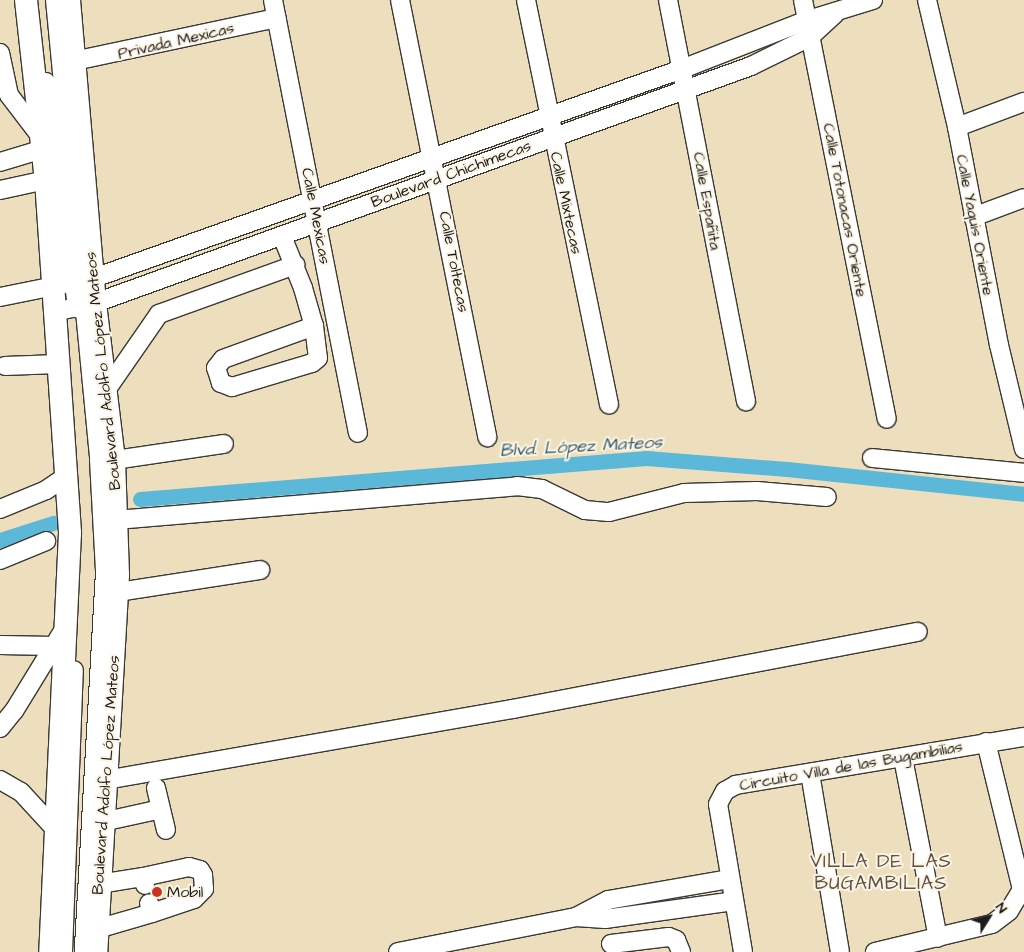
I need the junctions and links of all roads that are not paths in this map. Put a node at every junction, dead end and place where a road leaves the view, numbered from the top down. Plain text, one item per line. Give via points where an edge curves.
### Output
1 (26, 0) edge
2 (35, 0) edge
3 (55, 0) edge
4 (69, 0) edge
5 (273, 0) edge
6 (400, 0) edge
7 (526, 0) edge
8 (668, 0) edge
9 (803, 0) edge
10 (873, 0) edge
11 (928, 0) edge
12 (276, 18) junction
13 (809, 28) junction
14 (0, 53) edge
15 (74, 61) junction
16 (682, 69) junction
17 (687, 88) junction
18 (1024, 102) edge
19 (549, 116) junction
20 (957, 127) junction
21 (552, 137) junction
22 (42, 143) junction
23 (433, 156) junction
24 (0, 162) edge
25 (438, 178) junction
26 (46, 180) junction
27 (0, 190) edge
28 (1024, 198) edge
29 (313, 200) junction
30 (48, 213) junction
31 (973, 217) junction
32 (317, 223) junction
33 (282, 236) junction
34 (65, 250) junction
35 (295, 265) junction
36 (75, 283) junction
37 (0, 297) edge
38 (76, 308) junction
39 (314, 326) junction
40 (58, 364) junction
41 (4, 366) dead end
42 (107, 389) junction
43 (746, 402) dead end
44 (609, 406) dead end
45 (887, 419) dead end
46 (1023, 431) edge
47 (358, 433) dead end
48 (487, 437) dead end
49 (224, 444) dead end
50 (1024, 449) edge
51 (872, 458) dead end
52 (114, 460) junction
53 (1024, 473) edge
54 (67, 476) junction
55 (827, 497) dead end
56 (0, 509) edge
57 (116, 520) junction
58 (46, 541) dead end
59 (0, 560) edge
60 (260, 570) dead end
61 (118, 592) junction
62 (66, 626) junction
63 (918, 632) dead end
64 (0, 645) edge
65 (54, 646) junction
66 (0, 728) edge
67 (1024, 737) edge
68 (986, 742) junction
69 (903, 758) junction
70 (810, 774) junction
71 (0, 780) edge
72 (104, 780) junction
73 (156, 788) dead end
74 (161, 810) junction
75 (102, 822) junction
76 (56, 830) junction
77 (166, 830) dead end
78 (730, 879) junction
79 (99, 884) junction
80 (1023, 888) edge
81 (734, 901) junction
82 (576, 917) junction
83 (605, 919) junction
84 (97, 929) junction
85 (938, 938) junction
86 (642, 946) edge
87 (611, 948) edge
88 (50, 952) edge
89 (63, 952) edge
90 (84, 952) edge
91 (96, 952) edge
92 (398, 952) edge
93 (680, 952) edge
94 (743, 952) edge
95 (840, 952) edge
96 (875, 952) edge

1 - 22 main road, Boulevard Adolfo López Mateos
2 - 34 street
3 - 36 street
4 - 15 main road, Boulevard Adolfo López Mateos
5 - 12 street, Calle Mexicas
6 - 23 street, Calle Toltecas
7 - 19 street, Calle Mixtecas
8 - 16 street, Calle Españita
9 - 13 street, Calle Totonacas Oriente
10 - 13 street, Boulevard Chichimecas via 836,13
11 - 20 street, Calle Yaquis Oriente
12 - 15 street, Privada Mexicas via 98,59
12 - 29 street, Calle Mexicas
13 - 16 street, Boulevard Chichimecas
13 - 17 street, Boulevard Chichimecas via 776,56
13 - 45 street, Calle Totonacas Oriente
14 - 22 street via 9,95
15 - 36 main road, Boulevard Adolfo López Mateos
16 - 17 street, Calle Españita
16 - 19 street, Boulevard Chichimecas
17 - 21 street, Boulevard Chichimecas
17 - 43 street, Calle Españita
18 - 20 street
19 - 21 street, Calle Mixtecas
19 - 23 street, Boulevard Chichimecas
20 - 31 street, Calle Yaquis Oriente
21 - 25 street, Boulevard Chichimecas
21 - 44 street, Calle Mixtecas
22 - 24 street
22 - 26 main road, Boulevard Adolfo López Mateos
23 - 25 street, Calle Toltecas
23 - 29 street, Boulevard Chichimecas
25 - 32 street, Boulevard Chichimecas
25 - 48 street, Calle Toltecas
26 - 27 street
26 - 30 main road, Boulevard Adolfo López Mateos
28 - 31 street
29 - 32 street, Calle Mexicas
29 - 36 street, Boulevard Chichimecas
30 - 34 main road
30 - 36 main road, Boulevard Adolfo López Mateos
31 - 46 street, Calle Yaquis Oriente via 999,345
32 - 33 street, Boulevard Chichimecas
32 - 47 street, Calle Mexicas
33 - 35 street
33 - 38 street, Boulevard Chichimecas
34 - 36 main road
35 - 39 street
35 - 42 street via 159,314
36 - 37 street, Boulevard Chichimecas
36 - 38 main road, Boulevard Adolfo López Mateos
36 - 38 main road, Boulevard Adolfo López Mateos
38 - 40 main road, Boulevard Adolfo López Mateos
38 - 42 main road, Boulevard Adolfo López Mateos
38 - 89 street via 80,530
38 - 90 street via 106,571
39 - 39 street via 319,350 315,361 232,387 221,384 216,368 222,359
40 - 41 street
40 - 54 main road, Boulevard Adolfo López Mateos
42 - 52 main road, Boulevard Adolfo López Mateos
46 - 50 street, Calle Yaquis Oriente
49 - 52 street
51 - 53 street
52 - 57 main road, Boulevard Adolfo López Mateos
54 - 56 street via 46,490
54 - 62 main road, Boulevard Adolfo López Mateos via 70,533
55 - 57 street via 757,491 684,494 609,512 585,510 542,489 517,486
57 - 61 main road, Boulevard Adolfo López Mateos
58 - 59 street
60 - 61 street
61 - 72 main road, Boulevard Adolfo López Mateos
62 - 65 street
62 - 76 main road, Boulevard Adolfo López Mateos
63 - 72 street via 513,709
64 - 65 street
65 - 66 street
67 - 68 street, Circuito Villa de las Bugambilias
68 - 69 street, Circuito Villa de las Bugambilias
68 - 80 street
69 - 70 street, Circuito Villa de las Bugambilias
69 - 85 street
70 - 78 street, Circuito Villa de las Bugambilias via 736,785 721,795 718,804
70 - 95 street
71 - 76 street via 22,792
72 - 75 main road, Boulevard Adolfo López Mateos
73 - 74 street
74 - 75 street
74 - 77 street
75 - 79 main road, Boulevard Adolfo López Mateos
76 - 88 main road, Boulevard Adolfo López Mateos
78 - 81 street, Circuito Villa de las Bugambilias
78 - 82 street via 608,900
79 - 84 main road, Boulevard Adolfo López Mateos
79 - 84 street via 144,881 190,867 200,870 204,889 194,899 150,908
80 - 85 street via 1002,918 979,928
81 - 83 street
81 - 94 street, Circuito Villa de las Bugambilias
82 - 83 street
82 - 92 street
83 - 87 street
84 - 91 main road, Boulevard Adolfo López Mateos
85 - 96 street
86 - 87 street
86 - 93 street via 669,937 676,940

